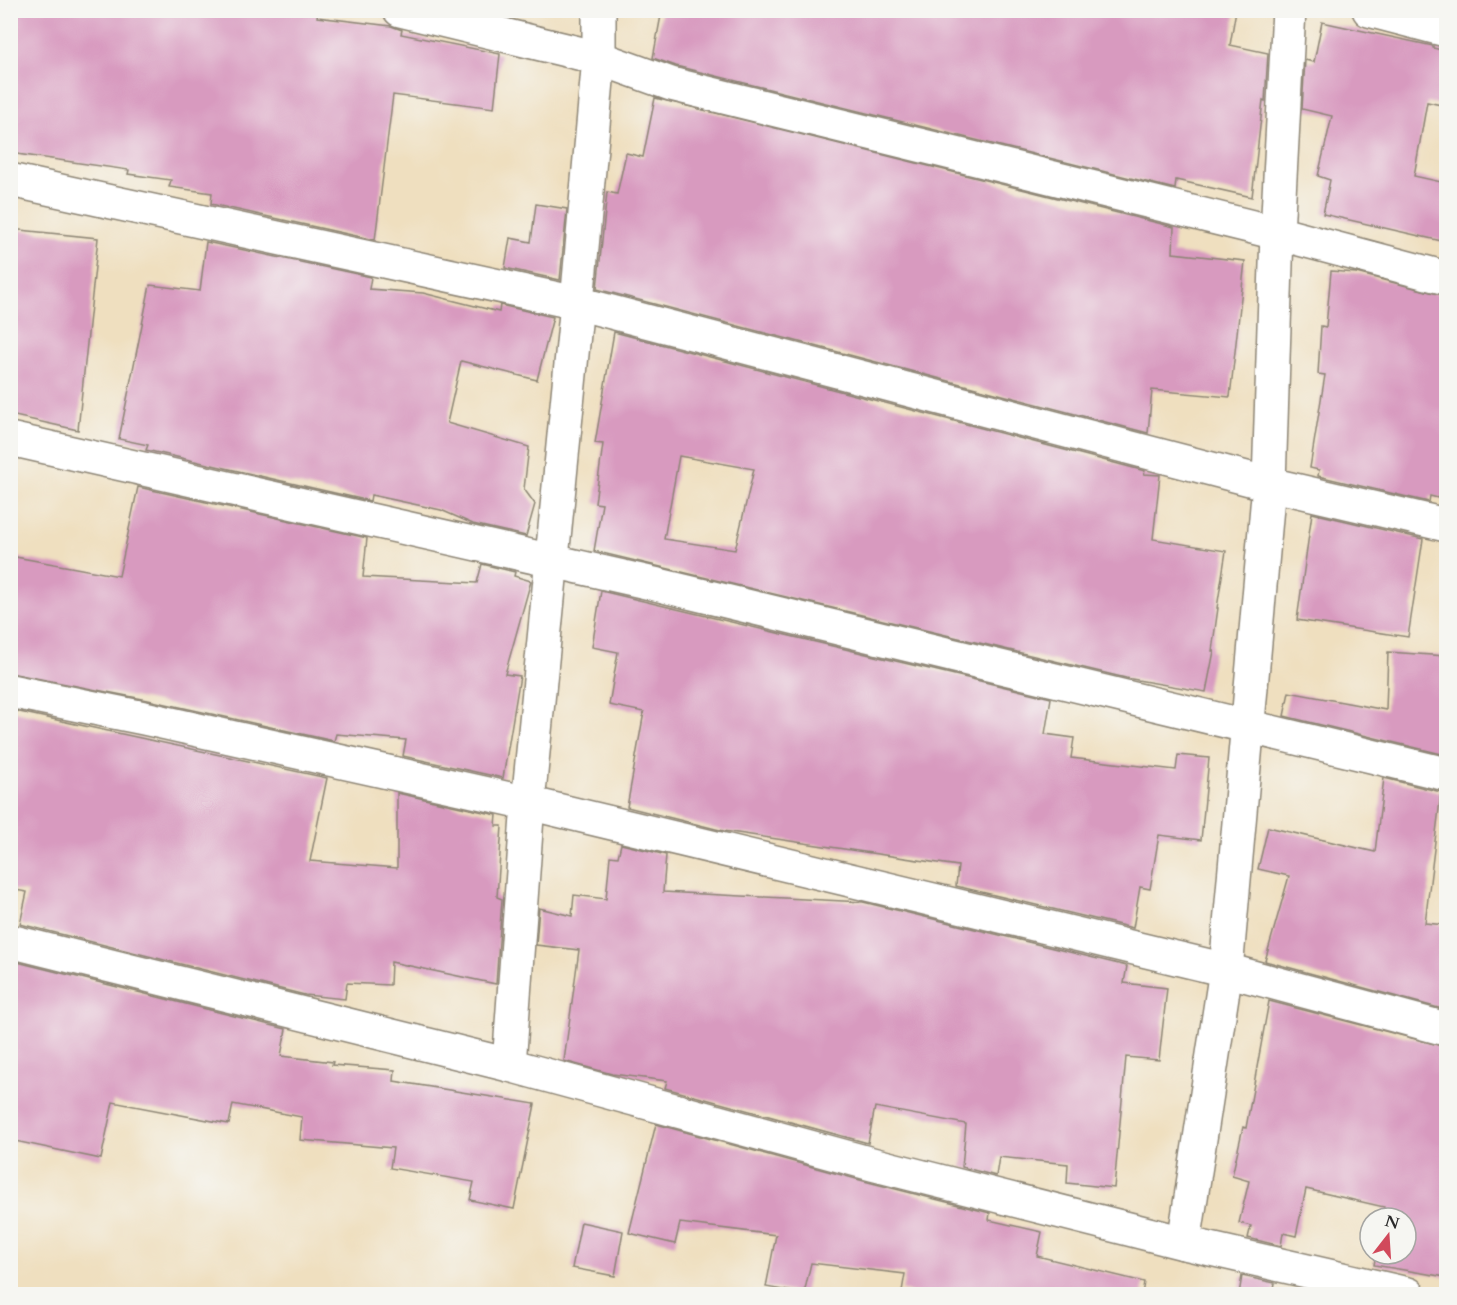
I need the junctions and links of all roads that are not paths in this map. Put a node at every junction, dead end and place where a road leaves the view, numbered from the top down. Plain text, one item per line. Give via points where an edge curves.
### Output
1 (400, 10) edge
2 (599, 10) edge
3 (1289, 10) edge
4 (1369, 10) edge
5 (1446, 30) edge
6 (599, 58) junction
7 (10, 180) edge
8 (1277, 233) junction
9 (1446, 278) edge
10 (577, 303) junction
11 (10, 439) edge
12 (1269, 484) junction
13 (1446, 525) edge
14 (552, 560) junction
15 (10, 691) edge
16 (1248, 725) junction
17 (1446, 774) edge
18 (528, 803) junction
19 (10, 941) edge
20 (1226, 970) junction
21 (1446, 1029) edge
22 (509, 1065) junction
23 (1184, 1243) junction
24 (1408, 1294) edge

1 - 6 street
2 - 6 street
3 - 8 street
4 - 5 street
6 - 8 street via 671,84
6 - 10 street
7 - 10 street
8 - 9 street
8 - 12 street
10 - 12 street
10 - 14 street
11 - 14 street
12 - 13 street
12 - 16 street
14 - 16 street
14 - 18 street
15 - 18 street
16 - 17 street
16 - 20 street
18 - 20 street
18 - 22 street
19 - 22 street
20 - 21 street
20 - 23 street
22 - 23 street via 872,1164
23 - 24 street

